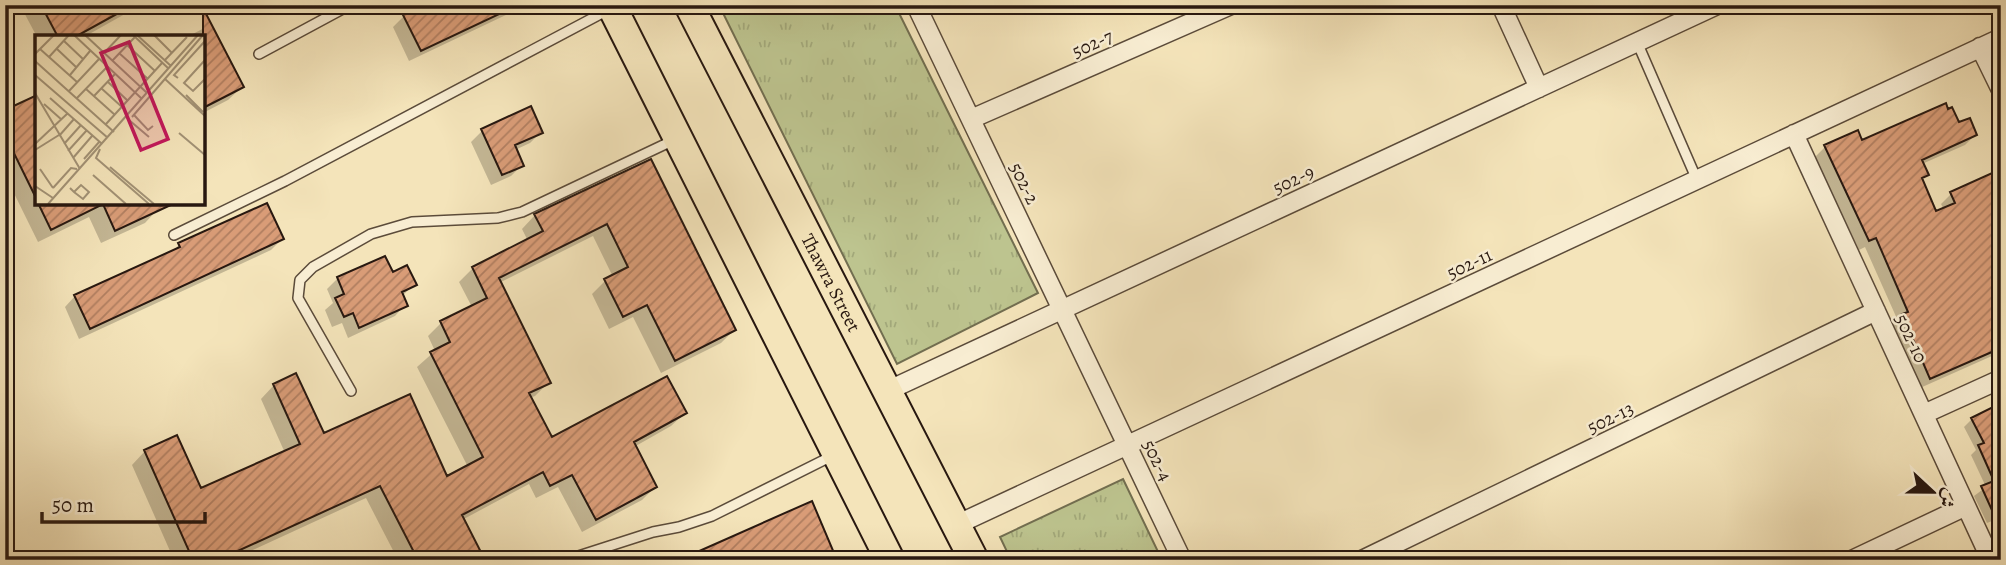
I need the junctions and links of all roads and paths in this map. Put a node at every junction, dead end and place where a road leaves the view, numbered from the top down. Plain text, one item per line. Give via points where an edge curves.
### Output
1 (350, 5) edge
2 (689, 5) edge
3 (916, 5) edge
4 (1231, 5) edge
5 (1501, 5) edge
6 (1717, 5) edge
7 (612, 6) edge
8 (2001, 38) edge
9 (1637, 42) junction
10 (1980, 47) junction
11 (259, 54) dead end
12 (1539, 88) junction
13 (2001, 90) edge
14 (971, 119) junction
15 (1794, 134) junction
16 (678, 137) junction
17 (1697, 180) junction
18 (174, 235) dead end
19 (1062, 309) junction
20 (1876, 312) junction
21 (1095, 378) joint
22 (2001, 379) edge
23 (351, 391) dead end
24 (887, 391) junction
25 (1924, 414) junction
26 (1128, 445) junction
27 (836, 454) junction
28 (1966, 506) junction
29 (956, 526) junction
30 (566, 560) edge
31 (890, 560) edge
32 (974, 560) edge
33 (1182, 560) edge
34 (1362, 560) edge
35 (1852, 560) edge
36 (1991, 560) edge

1 - 11 lane
2 - 24 main road, Thawra Street
3 - 14 street, 502-2
4 - 14 street, 502-7
5 - 12 street
6 - 9 street, 502-9
7 - 16 main road
7 - 18 lane via 285,181
8 - 10 street, 502-11
9 - 12 street, 502-9
9 - 17 lane
10 - 13 street
10 - 15 street, 502-11
12 - 19 street, 502-9
14 - 19 street, 502-2
15 - 17 street, 502-11
15 - 20 street, 502-10
16 - 23 lane via 522,212 498,218 412,222 371,234 313,267 300,280 298,298
16 - 27 main road
17 - 26 street, 502-11
19 - 21 street, 502-2
19 - 24 street, 502-9
20 - 25 street, 502-10
20 - 34 street, 502-13
21 - 26 street, 502-4
22 - 25 street
24 - 29 main road, Thawra Street
25 - 28 street, 502-10
26 - 29 street, 502-11
26 - 33 street, 502-4
27 - 30 lane via 712,516
27 - 31 main road
28 - 35 street
28 - 36 street, 502-10
29 - 32 main road, Thawra Street

